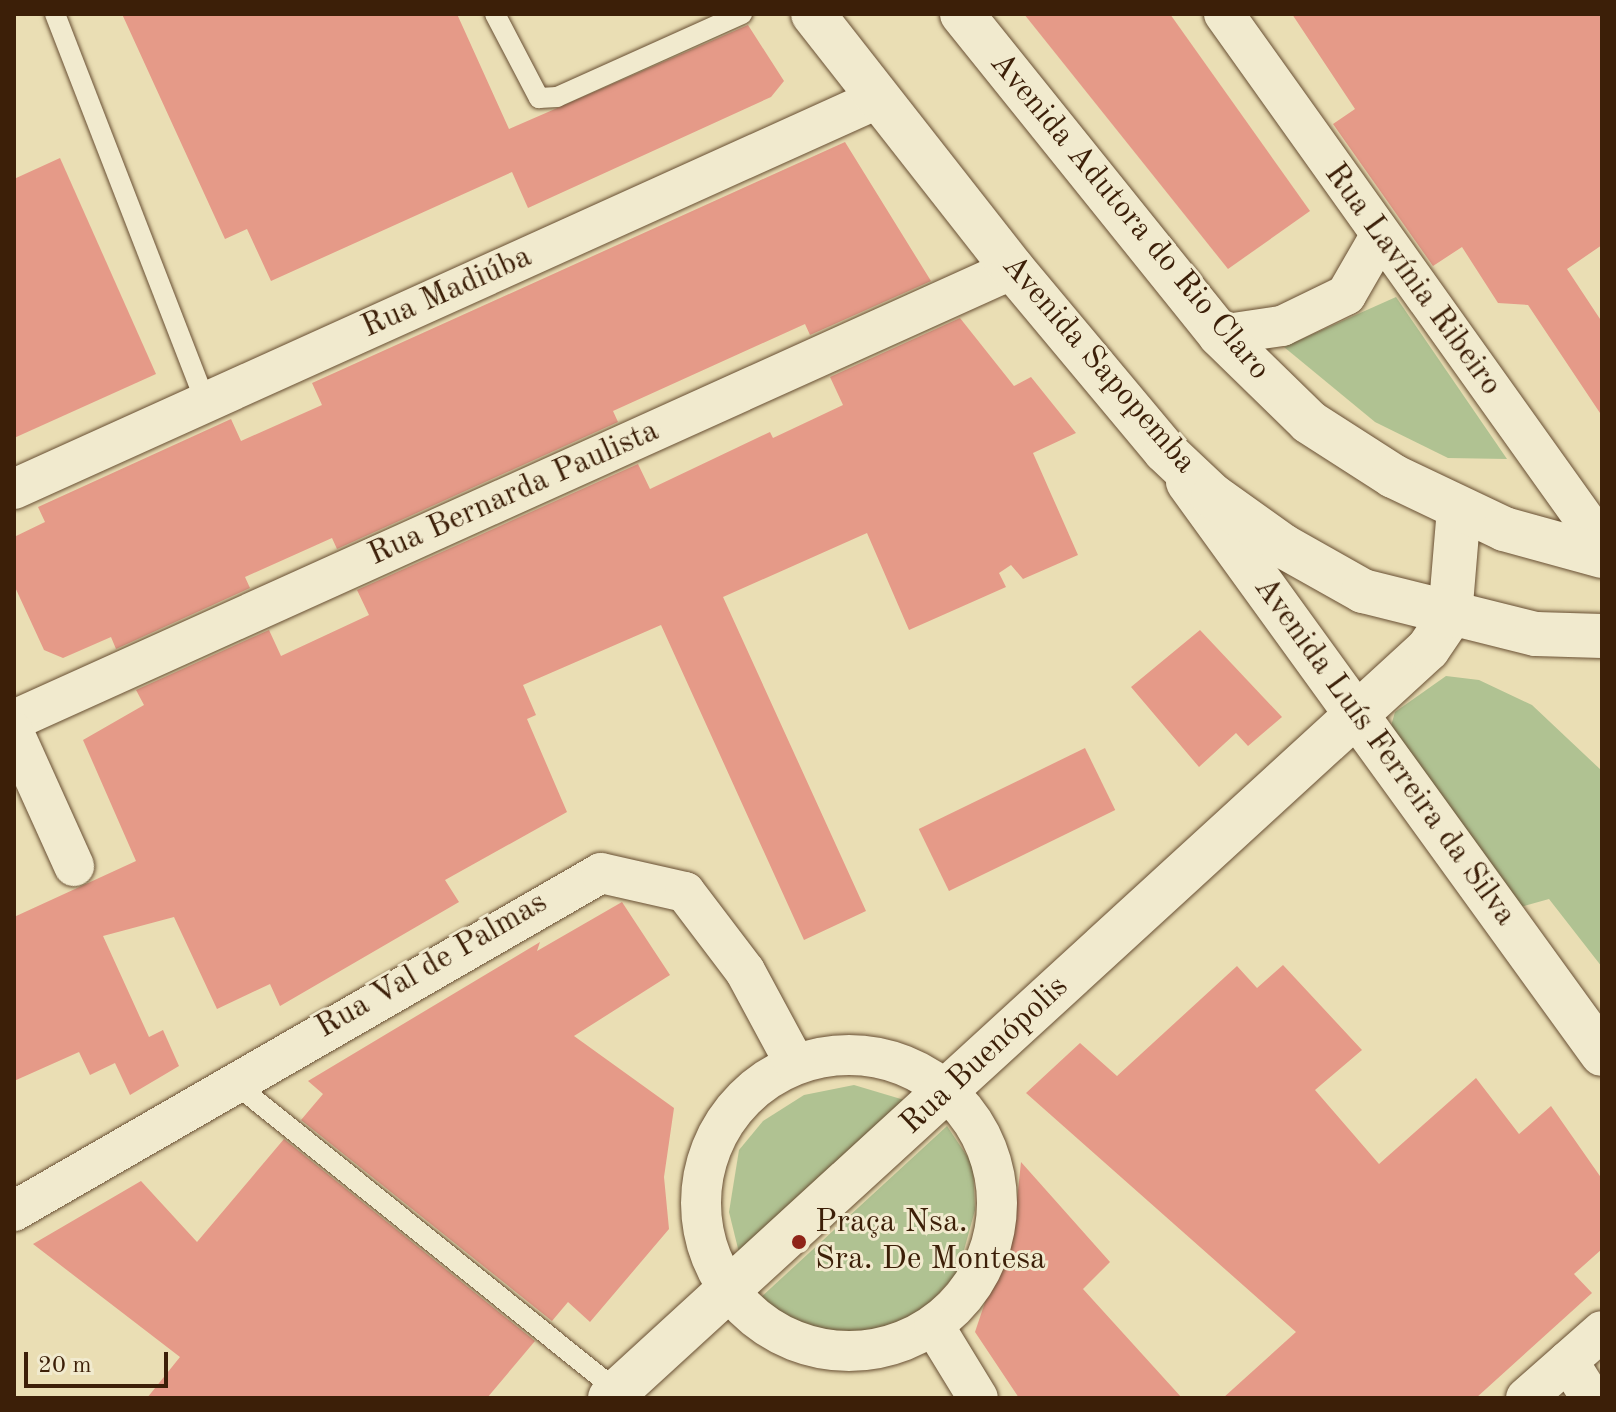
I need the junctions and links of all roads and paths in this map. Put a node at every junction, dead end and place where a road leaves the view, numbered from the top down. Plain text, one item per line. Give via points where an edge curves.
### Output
1 (55, 14) edge
2 (495, 14) edge
3 (742, 14) edge
4 (813, 14) edge
5 (962, 14) edge
6 (1224, 14) edge
7 (879, 98) junction
8 (1380, 236) junction
9 (1013, 269) junction
10 (1220, 335) junction
11 (205, 401) junction
12 (1165, 451) junction
13 (14, 489) edge
14 (1459, 509) junction
15 (1602, 544) edge
16 (1602, 556) edge
17 (1450, 616) junction
18 (1602, 636) edge
19 (1356, 709) junction
20 (14, 720) edge
21 (14, 733) edge
22 (74, 866) dead end
23 (1602, 1054) edge
24 (795, 1064) junction
25 (233, 1082) junction
26 (947, 1091) junction
27 (14, 1211) edge
28 (728, 1290) junction
29 (934, 1326) junction
30 (1602, 1331) edge
31 (1568, 1361) junction
32 (614, 1394) edge
33 (978, 1398) edge
34 (1526, 1398) edge
35 (1591, 1398) edge

1 - 11 lane
2 - 3 lane via 539,98 557,97
4 - 7 street, Avenida Sapopemba
5 - 10 street, Avenida Adutora do Rio Claro
6 - 8 street, Rua Lavínia Ribeiro
7 - 9 street, Avenida Sapopemba
7 - 11 street, Rua Madiúba
8 - 10 street via 1346,295 1282,326
8 - 15 street, Rua Lavínia Ribeiro
9 - 12 street, Avenida Sapopemba
9 - 20 street, Rua Bernarda Paulista
10 - 14 street, Avenida Adutora do Rio Claro via 1309,422 1364,460
11 - 13 street, Rua Madiúba
12 - 17 street, Avenida Sapopemba via 1283,546 1363,591
12 - 19 street, Avenida Luís Ferreira da Silva
14 - 16 street, Avenida Adutora do Rio Claro
14 - 17 street
17 - 18 street, Avenida Sapopemba via 1536,634
17 - 19 street, Rua Buenópolis via 1389,644 1371,665
19 - 23 street, Avenida Luís Ferreira da Silva
19 - 26 street, Rua Buenópolis
21 - 22 street
24 - 25 street, Rua Val de Palmas via 745,971 685,892 601,873
24 - 26 street via 827,1056 890,1060
24 - 28 street via 733,1109 706,1166 701,1218
25 - 27 street, Rua Val de Palmas
25 - 32 lane
26 - 28 street, Rua Buenópolis
26 - 29 street via 976,1126 994,1167 998,1212 989,1256 967,1295
28 - 29 street via 761,1323 817,1347 847,1352 893,1346
28 - 32 street, Rua Buenópolis
29 - 33 street
30 - 31 street
31 - 34 street
31 - 35 street

